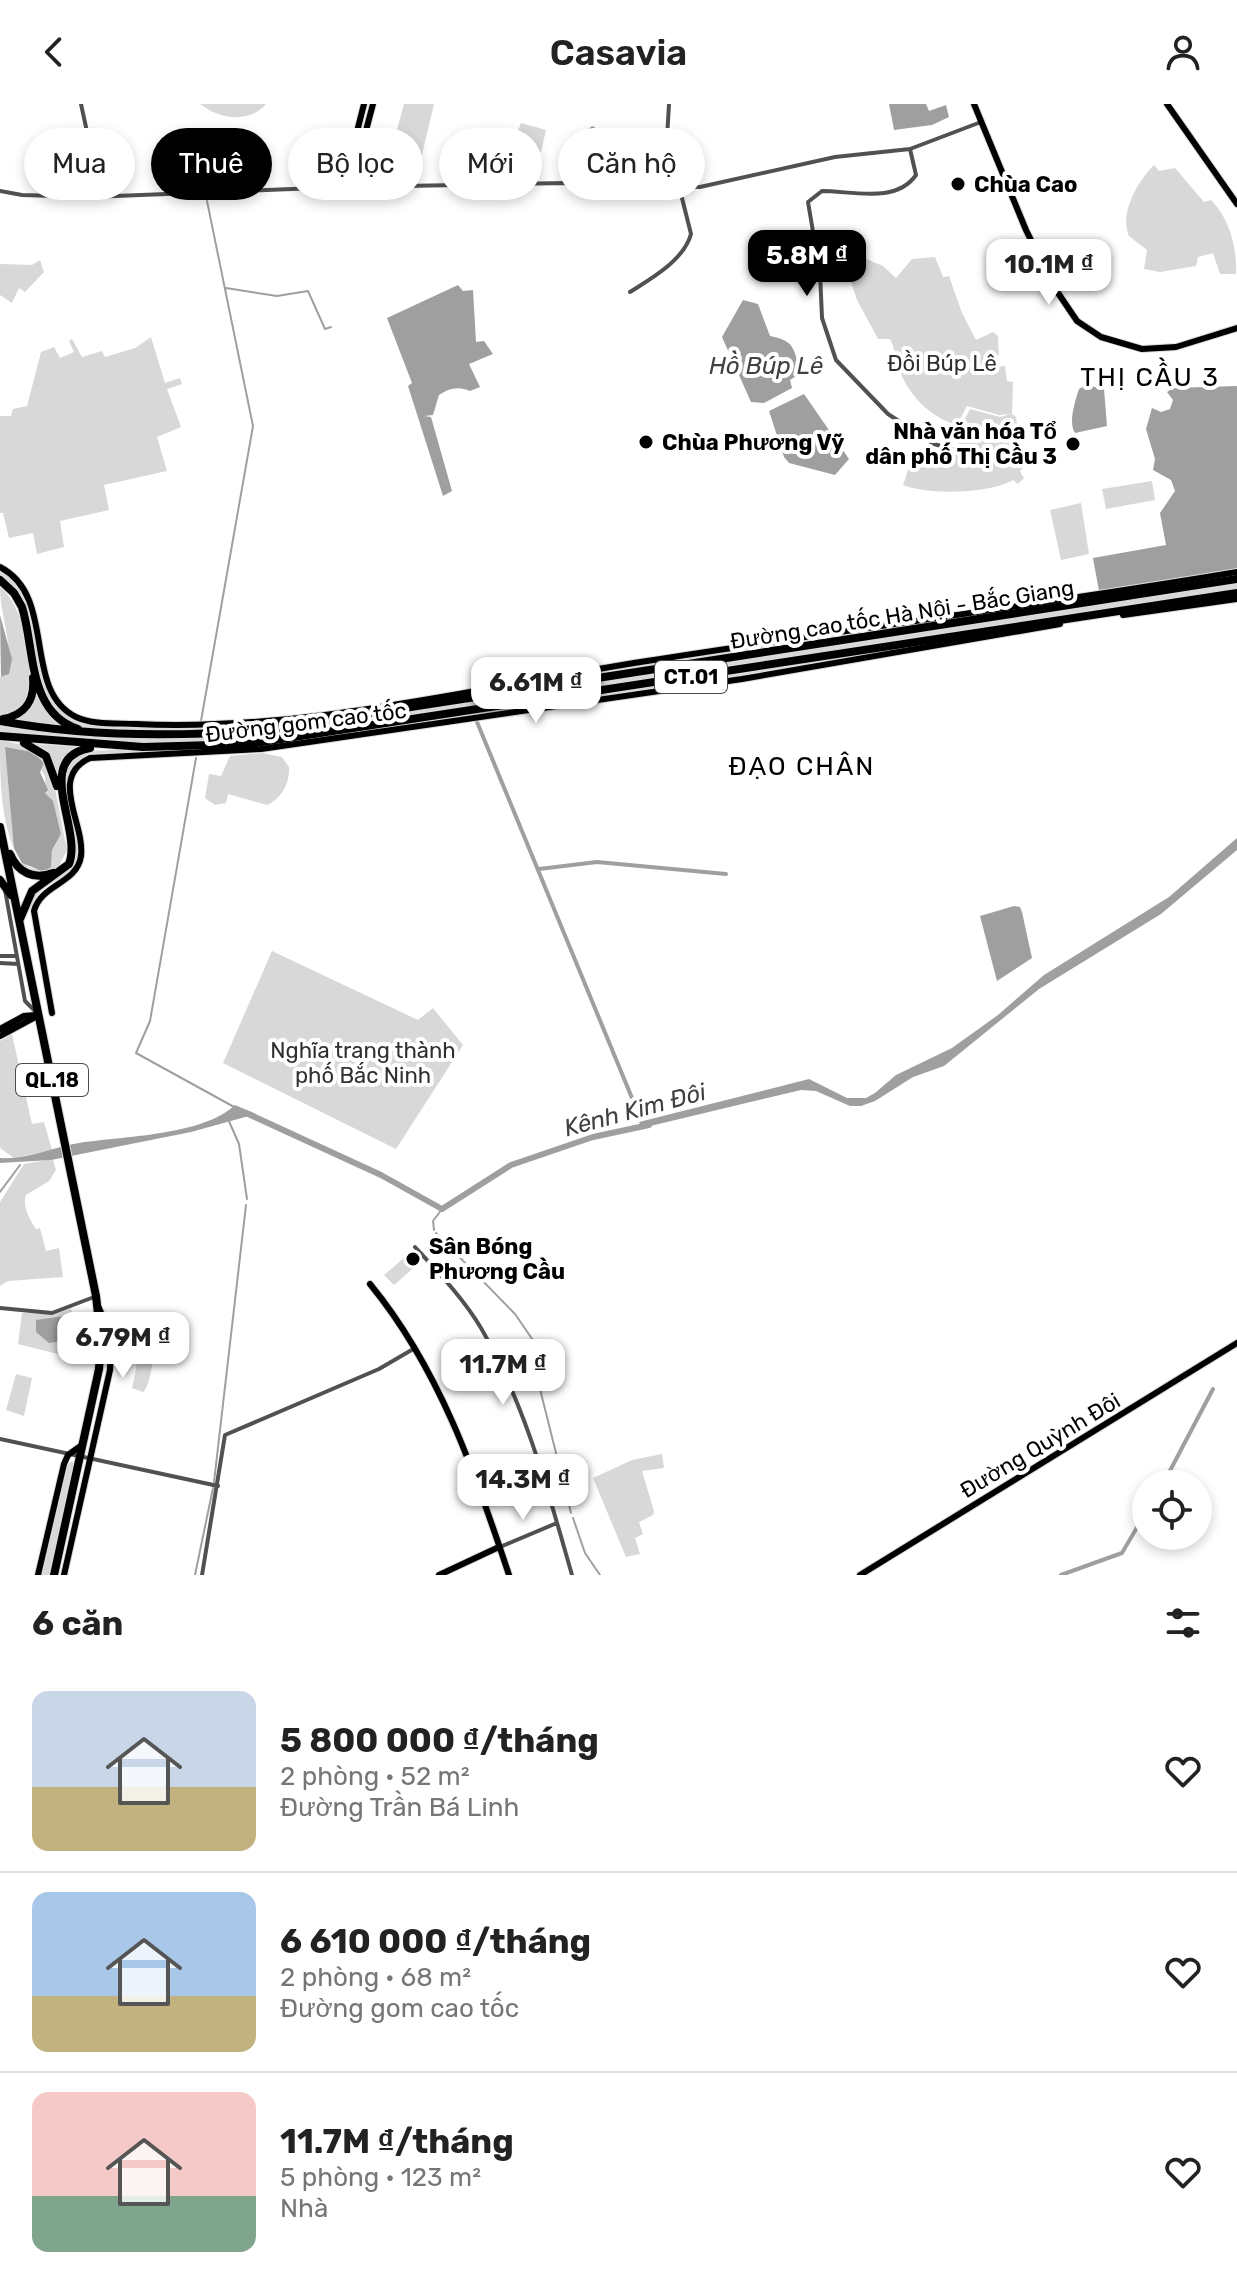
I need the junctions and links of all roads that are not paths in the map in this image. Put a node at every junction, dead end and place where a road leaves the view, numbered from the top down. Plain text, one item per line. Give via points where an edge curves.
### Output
1 (81, 104) edge
2 (364, 104) edge
3 (373, 104) edge
4 (669, 104) edge
5 (974, 104) edge
6 (1167, 104) edge
7 (981, 122) junction
8 (86, 128) edge
9 (359, 128) edge
10 (365, 128) edge
11 (668, 128) edge
12 (910, 149) junction
13 (558, 183) edge
14 (705, 185) edge
15 (423, 186) edge
16 (288, 189) edge
17 (0, 191) edge
18 (24, 193) edge
19 (135, 194) edge
20 (683, 200) edge
21 (1237, 204) edge
22 (630, 292) dead end
23 (1237, 328) edge
24 (955, 450) dead end
25 (0, 567) edge
26 (1237, 572) edge
27 (1237, 579) edge
28 (0, 582) edge
29 (1237, 593) edge
30 (1237, 599) edge
31 (0, 720) edge
32 (163, 735) junction
33 (0, 737) edge
34 (143, 747) junction
35 (1, 830) edge
36 (0, 869) edge
37 (0, 881) edge
38 (20, 921) junction
39 (0, 956) edge
40 (16, 956) junction
41 (0, 963) edge
42 (18, 964) junction
43 (52, 1013) dead end
44 (39, 1015) junction
45 (0, 1029) edge
46 (0, 1036) edge
47 (415, 1247) dead end
48 (370, 1284) dead end
49 (97, 1301) junction
50 (0, 1308) edge
51 (1237, 1343) edge
52 (417, 1347) junction
53 (0, 1439) edge
54 (82, 1445) junction
55 (68, 1455) junction
56 (80, 1458) junction
57 (90, 1460) junction
58 (218, 1486) junction
59 (557, 1523) junction
60 (499, 1547) junction
61 (38, 1575) edge
62 (54, 1575) edge
63 (64, 1575) edge
64 (202, 1575) edge
65 (439, 1575) edge
66 (509, 1575) edge
67 (572, 1575) edge
68 (860, 1575) edge

1 - 8 street
2 - 9 main road
3 - 10 main road
4 - 11 street
5 - 7 main road
6 - 21 main road
7 - 12 street
7 - 23 main road via 1043,266 1077,321 1100,337 1142,349 1176,347
12 - 14 street via 835,157
12 - 24 street via 916,177 895,189 877,195 822,191 809,200 822,318 836,360 873,402 934,444
13 - 15 street
16 - 19 street
17 - 18 street
20 - 22 street via 689,241 662,272
25 - 26 main road, Đường gom cao tốc via 26,591 49,688 66,710 94,722 197,725 320,715
27 - 32 highway, Đường cao tốc Hà Nội - Bắc Giang / CT.01 via 304,725
28 - 31 highway via 18,609 34,687 24,711
28 - 32 highway via 22,607 39,686 53,714 81,730
29 - 34 highway, Đường cao tốc Hà Nội - Bắc Giang / CT.01 via 306,737
30 - 43 main road, Đường gom cao tốc via 261,749 90,758 74,770 70,785 80,861 68,878 43,893 34,911
31 - 32 highway, Đường cao tốc Hà Nội - Bắc Giang / CT.01
33 - 34 highway, Đường cao tốc Hà Nội - Bắc Giang / CT.01
33 - 35 highway via 32,745 51,763 68,855 52,873 26,873 14,862
34 - 38 highway via 88,749 67,761 60,782 71,857 62,872 32,891
35 - 36 highway
35 - 38 highway, QL.18
37 - 38 highway, QL.18 via 11,894
37 - 40 street
38 - 44 highway, QL.18
39 - 40 street
40 - 42 street
41 - 42 street
42 - 44 street via 25,1001
44 - 45 main road via 24,1016
44 - 46 main road
44 - 49 highway, QL.18
47 - 59 street via 487,1340 528,1433
48 - 52 main road
49 - 50 street via 52,1313
49 - 54 highway, QL.18 via 101,1357
49 - 57 main road via 111,1335 111,1362
51 - 68 main road, Đường Quỳnh Đôi
52 - 58 street via 379,1369 225,1435
52 - 60 main road via 465,1449
53 - 55 street
54 - 55 main road
54 - 56 highway, QL.18
54 - 57 highway
55 - 56 street
55 - 61 main road
56 - 57 street
56 - 62 highway, QL.18
57 - 58 street
57 - 63 main road
58 - 64 street
59 - 60 street
59 - 67 street
60 - 65 main road
60 - 66 main road

